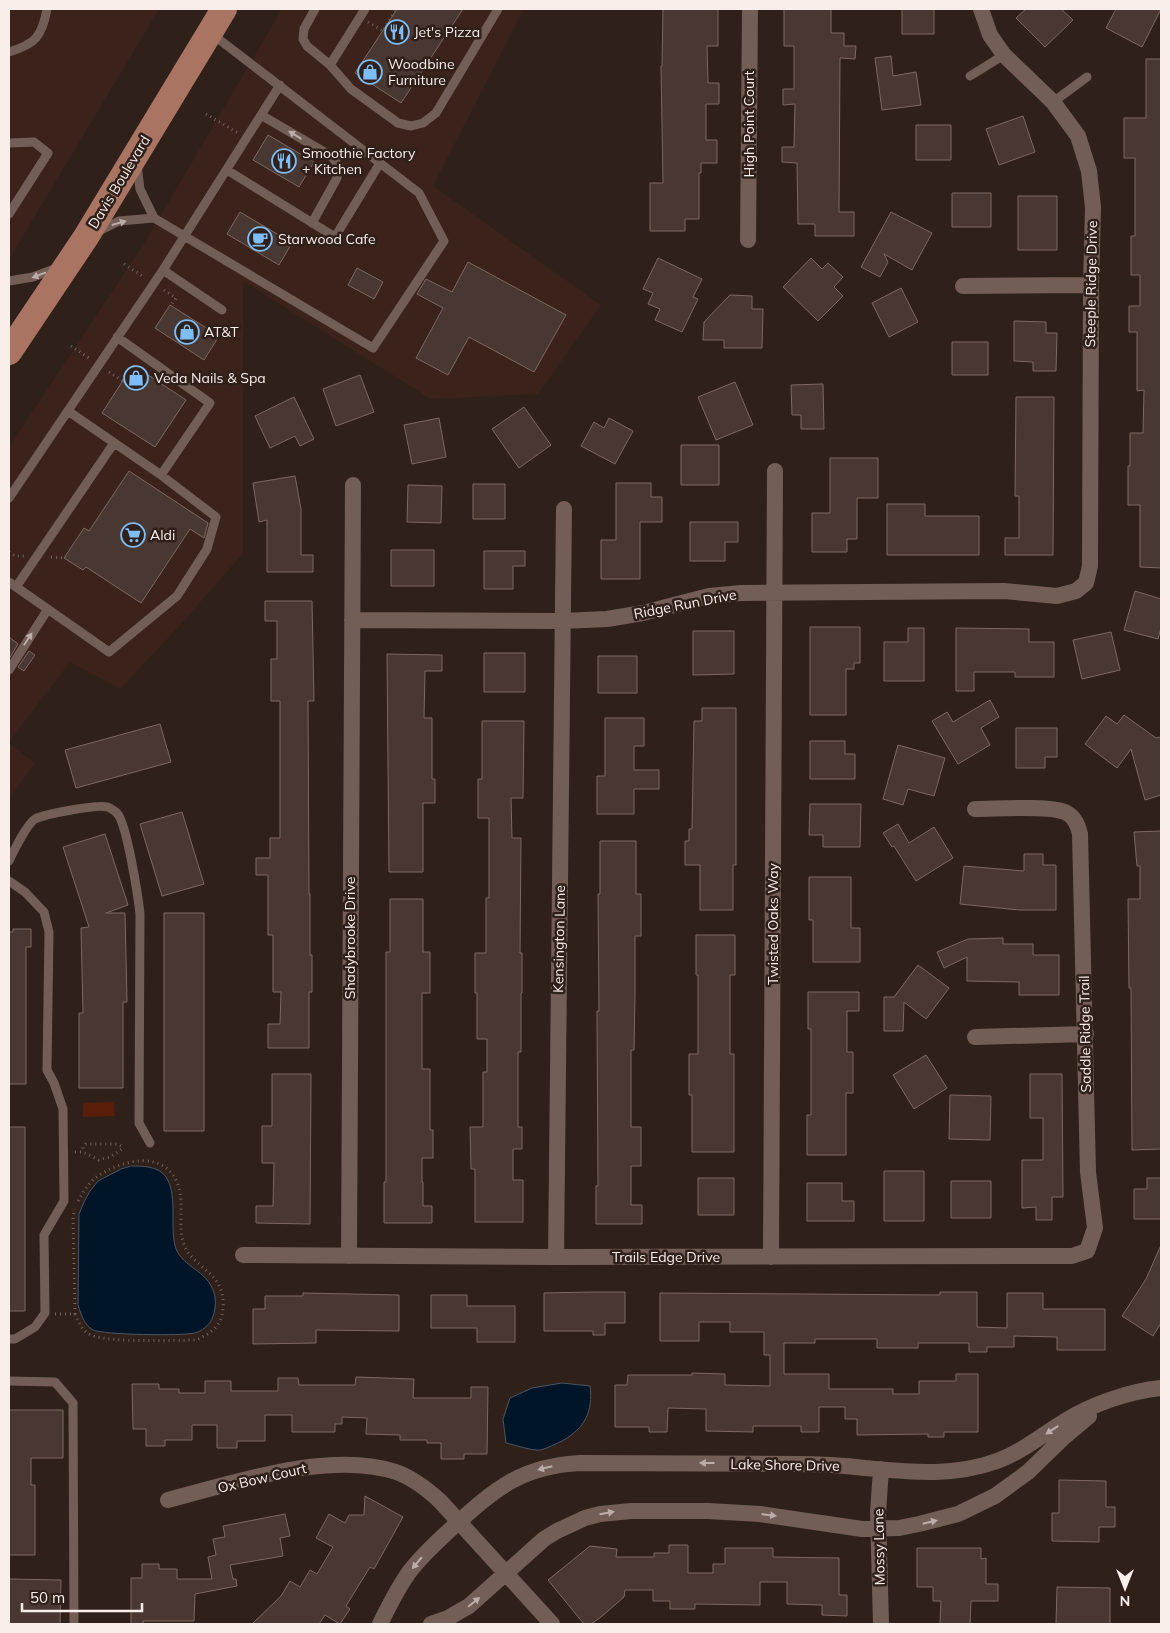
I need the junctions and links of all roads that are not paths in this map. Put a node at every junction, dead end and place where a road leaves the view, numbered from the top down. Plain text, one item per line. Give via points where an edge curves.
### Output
1 (47, 9) edge
2 (224, 9) edge
3 (315, 9) edge
4 (365, 9) edge
5 (498, 9) edge
6 (750, 9) edge
7 (981, 9) edge
8 (210, 32) junction
9 (9, 52) edge
10 (1004, 55) junction
11 (330, 65) junction
12 (970, 76) dead end
13 (1087, 77) dead end
14 (280, 85) junction
15 (1053, 102) junction
16 (261, 115) junction
17 (9, 143) edge
18 (136, 156) junction
19 (380, 162) junction
20 (227, 170) junction
21 (9, 214) edge
22 (154, 218) junction
23 (312, 223) junction
24 (184, 236) junction
25 (86, 237) junction
26 (748, 240) dead end
27 (68, 263) junction
28 (163, 270) junction
29 (9, 281) edge
30 (963, 286) dead end
31 (1091, 286) junction
32 (222, 310) dead end
33 (117, 338) junction
34 (9, 352) edge
35 (68, 411) junction
36 (114, 443) junction
37 (775, 471) dead end
38 (160, 475) junction
39 (353, 485) dead end
40 (9, 498) edge
41 (564, 508) dead end
42 (12, 584) edge
43 (1076, 591) joint
44 (775, 592) junction
45 (48, 609) junction
46 (352, 620) junction
47 (562, 621) junction
48 (9, 670) edge
49 (975, 809) dead end
50 (9, 861) edge
51 (9, 881) edge
52 (1086, 1034) junction
53 (975, 1037) dead end
54 (150, 1143) dead end
55 (1088, 1251) joint
56 (243, 1256) dead end
57 (349, 1256) junction
58 (771, 1256) junction
59 (556, 1257) junction
60 (9, 1339) edge
61 (9, 1381) edge
62 (1161, 1388) edge
63 (1111, 1400) junction
64 (881, 1469) junction
65 (168, 1500) dead end
66 (459, 1522) junction
67 (879, 1529) junction
68 (506, 1572) junction
69 (74, 1624) edge
70 (380, 1624) edge
71 (431, 1624) edge
72 (552, 1624) edge
73 (881, 1624) edge

1 - 9 lane via 43,28 35,40
2 - 8 main road, Davis Boulevard
3 - 11 lane via 303,39
4 - 11 lane
5 - 11 lane via 436,113 423,123 411,126 398,123 351,89
6 - 26 street, High Point Court
7 - 10 street, Steeple Ridge Drive via 990,34
8 - 14 lane
8 - 18 main road, Davis Boulevard
10 - 12 lane
10 - 15 street, Steeple Ridge Drive
13 - 15 lane
14 - 16 lane
14 - 19 lane
15 - 31 street, Steeple Ridge Drive via 1078,136 1089,171 1093,207
16 - 20 lane
23 -> 16 lane via 337,178 339,166 331,156
17 - 21 lane via 34,142 48,154
18 - 22 lane via 140,189
18 - 25 main road, Davis Boulevard
19 - 23 lane via 335,237
19 - 24 lane via 419,193 444,241 373,348
20 - 23 lane
20 - 24 lane
22 - 24 lane
25 -> 22 lane via 119,222
24 - 28 lane
25 - 27 main road, Davis Boulevard
27 -> 29 lane via 33,278
27 - 34 main road, Davis Boulevard
28 - 32 lane
28 - 33 lane
30 - 31 street
31 - 43 street, Steeple Ridge Drive via 1090,566 1086,583
33 - 35 lane
33 - 38 lane via 210,403
35 - 36 lane
35 - 40 lane
36 - 38 lane
36 - 42 lane
37 - 44 street, Twisted Oaks Way
38 - 45 lane via 216,517 207,549 177,596 109,652
39 - 46 street, Shadybrooke Drive
41 - 47 street, Kensington Lane
42 - 45 lane
43 - 44 street, Ridge Run Drive via 1057,596 1004,591
44 - 47 street, Ridge Run Drive via 709,596 643,613
44 - 58 street, Twisted Oaks Way
48 -> 45 lane
46 - 47 street, Ridge Run Drive
46 - 57 street, Shadybrooke Drive
47 - 59 street, Kensington Lane
49 - 52 street, Saddle Ridge Trail via 1051,809 1066,812 1078,825
50 - 54 lane via 34,820 66,810 107,806 117,814 126,840 140,914 139,1123
51 - 60 lane via 26,892 44,912 49,932 46,1070 63,1109 64,1200 44,1235 44,1313 35,1327 15,1339
52 - 53 street
52 - 55 street, Saddle Ridge Trail via 1088,1172 1095,1228
55 - 58 street, Trails Edge Drive via 1072,1256
56 - 57 street, Trails Edge Drive
57 - 59 street, Trails Edge Drive
58 - 59 street, Trails Edge Drive
61 - 69 lane via 55,1382 72,1403
62 - 63 street, Lake Shore Drive
63 -> 64 street, Lake Shore Drive via 1087,1408 1020,1451 981,1466 932,1473
67 -> 63 street, Lake Shore Drive via 939,1520 995,1496 1028,1472 1075,1427
64 -> 66 street, Lake Shore Drive via 793,1464 565,1464 534,1470 506,1483
64 - 67 street, Mossy Lane
65 - 66 street, Ox Bow Court via 297,1468 373,1467 398,1473 421,1485
66 - 68 street
66 -> 70 street, Lake Shore Drive via 410,1571
68 -> 67 street, Lake Shore Drive via 557,1531 585,1518 616,1512 734,1512
67 - 73 street, Mossy Lane
71 -> 68 street, Lake Shore Drive via 469,1606
68 - 72 street

